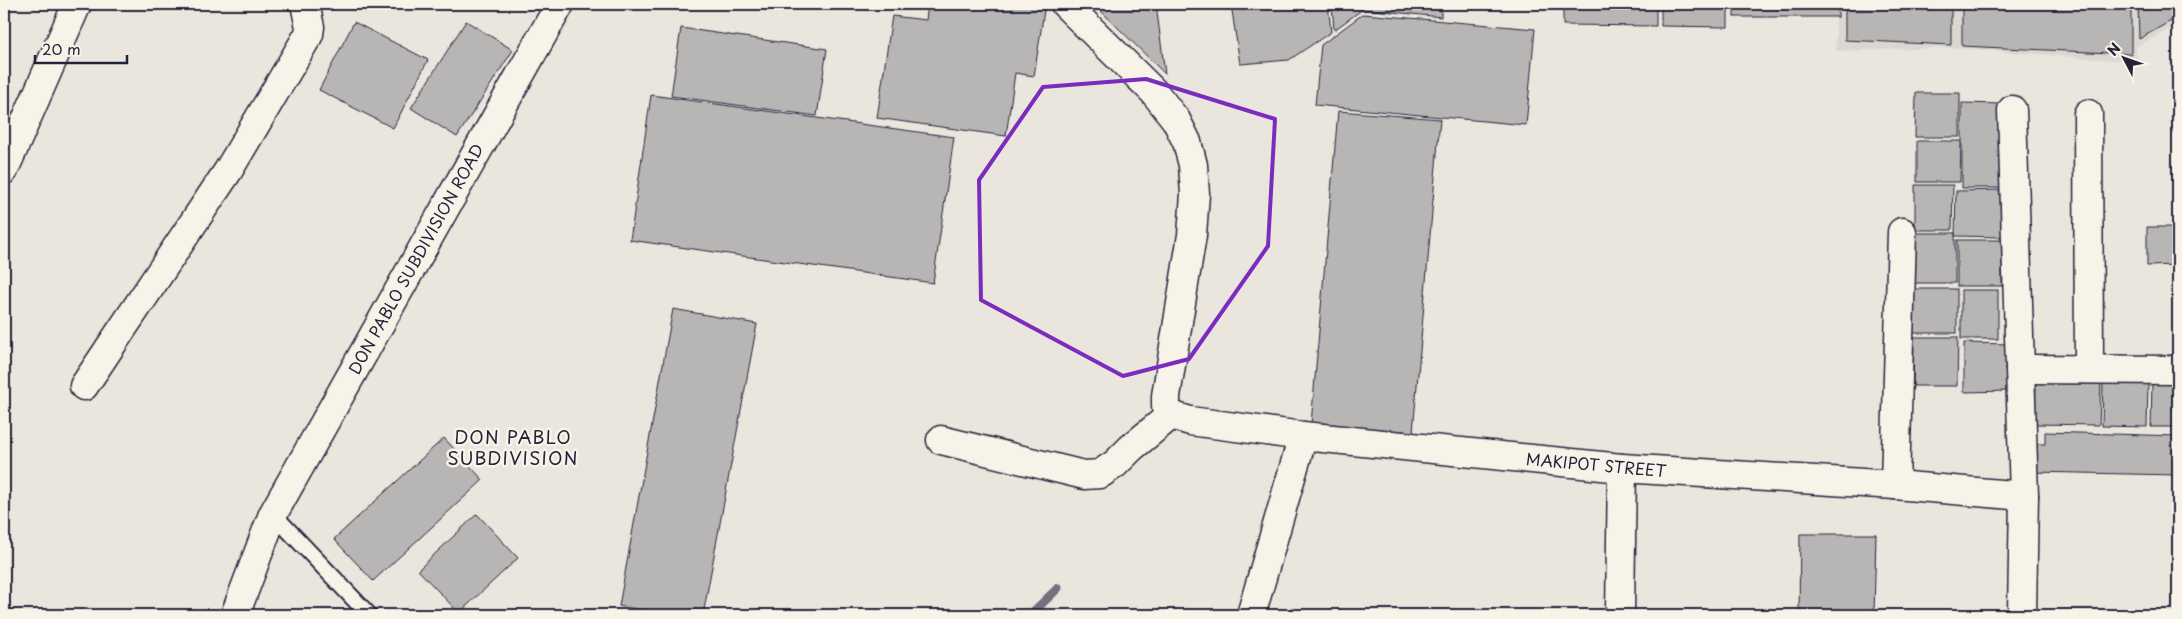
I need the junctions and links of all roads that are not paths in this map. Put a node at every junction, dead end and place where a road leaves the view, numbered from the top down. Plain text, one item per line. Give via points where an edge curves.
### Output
1 (77, 4) edge
2 (305, 4) edge
3 (560, 4) edge
4 (1066, 4) edge
5 (2012, 110) dead end
6 (2088, 114) dead end
7 (4, 170) edge
8 (1902, 232) dead end
9 (2088, 368) junction
10 (2020, 369) junction
11 (2178, 370) edge
12 (84, 386) dead end
13 (1171, 415) junction
14 (1303, 436) junction
15 (941, 440) dead end
16 (1622, 468) junction
17 (1895, 485) junction
18 (2024, 496) junction
19 (272, 514) junction
20 (235, 615) edge
21 (369, 615) edge
22 (1251, 615) edge
23 (1620, 615) edge
24 (2022, 615) edge

1 - 7 street
2 - 12 street via 309,34 228,171
3 - 19 street, DON PABLO SUBDIVISION ROAD
4 - 13 street via 1154,92 1176,120 1187,142 1193,165 1192,236 1166,396 1166,406
5 - 10 street
6 - 9 street
8 - 17 street
9 - 10 street
9 - 11 street
10 - 18 street
13 - 14 street, MAKIPOT STREET via 1190,421
13 - 15 street via 1100,474 1084,475
14 - 16 street, MAKIPOT STREET
14 - 22 street
16 - 17 street, MAKIPOT STREET
16 - 23 street
17 - 18 street, MAKIPOT STREET
18 - 24 street
19 - 20 street, DON PABLO SUBDIVISION ROAD
19 - 21 lane

